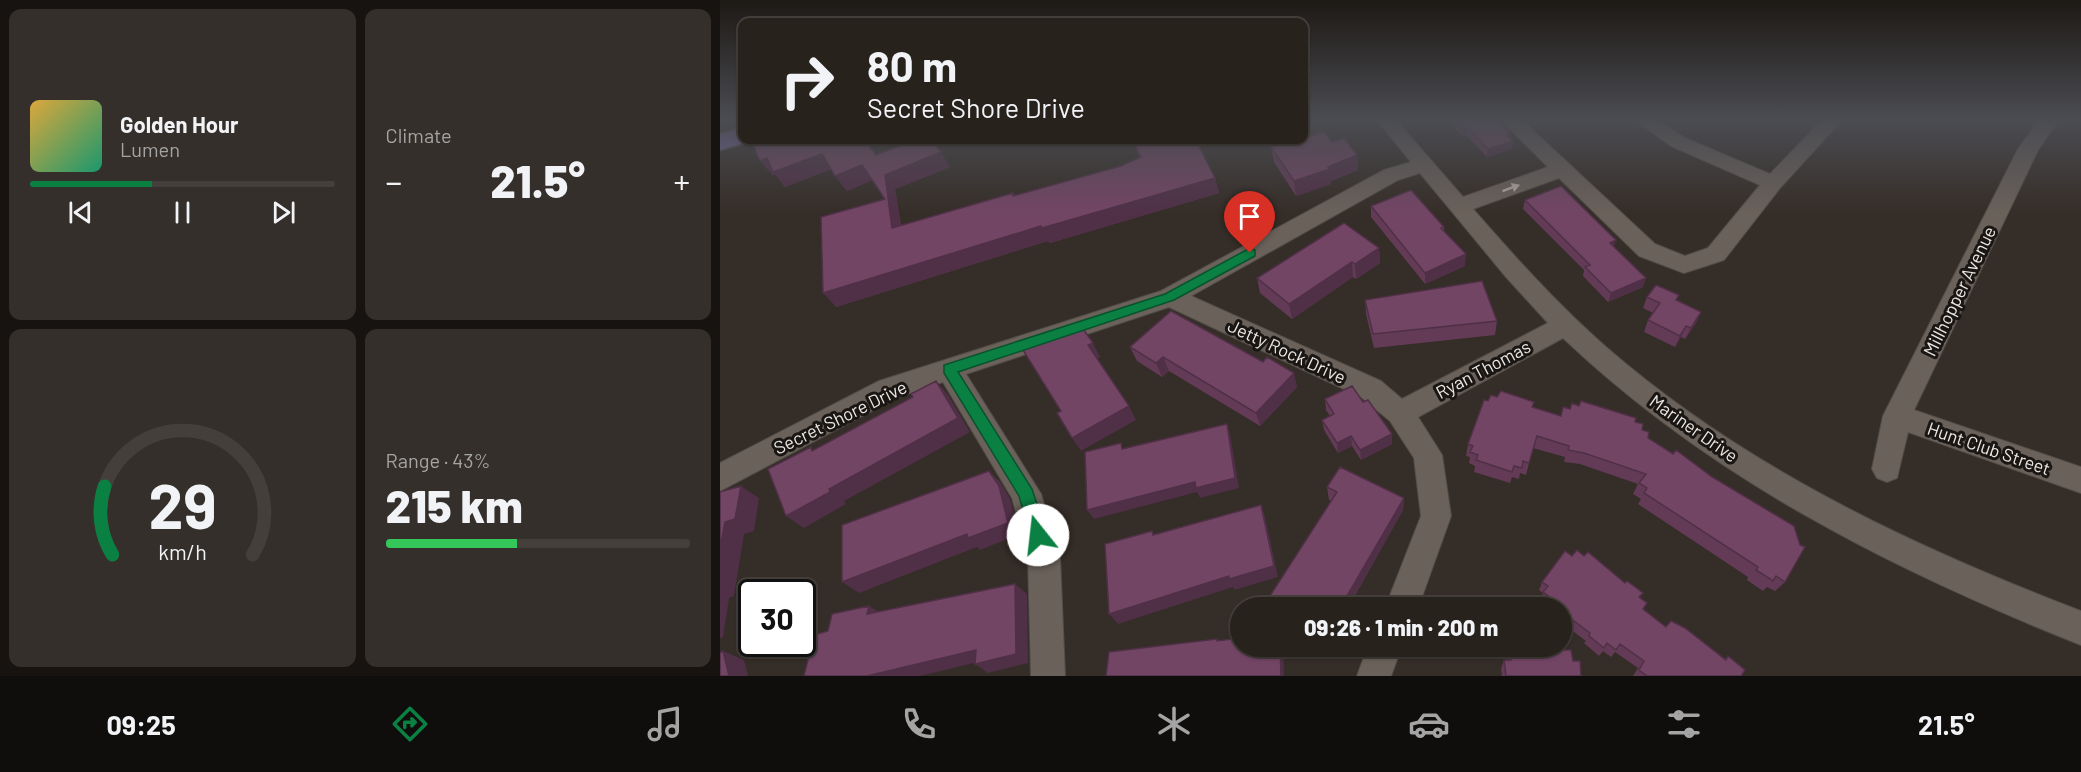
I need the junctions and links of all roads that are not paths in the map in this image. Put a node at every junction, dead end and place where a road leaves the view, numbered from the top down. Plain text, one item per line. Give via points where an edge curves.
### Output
1 (1413, 152) edge
2 (1544, 152) edge
3 (1700, 152) edge
4 (1803, 152) edge
5 (2027, 152) edge
6 (1556, 163) junction
7 (1425, 165) junction
8 (1773, 183) junction
9 (1454, 200) junction
10 (1170, 297) junction
11 (1566, 325) junction
12 (949, 369) junction
13 (1400, 413) junction
14 (1898, 416) junction
15 (1887, 469) dead end
16 (720, 478) edge
17 (2081, 480) edge
18 (1405, 597) edge
19 (2081, 628) edge
20 (1381, 657) edge
21 (1048, 676) edge
22 (1374, 676) edge

1 - 7 street, Mariner Drive
2 - 6 street
3 - 8 street
4 - 8 street
5 - 14 street, Millhopper Avenue
6 - 8 street via 1647,250 1684,265 1716,254
6 - 9 street
7 - 9 street, Mariner Drive
7 - 10 street, Secret Shore Drive via 1391,175
9 - 11 street, Mariner Drive
10 - 12 street, Secret Shore Drive
10 - 13 street, Jetty Rock Drive via 1371,389
11 - 13 street, Ryan Thomas
11 - 19 street, Mariner Drive via 1644,393 1778,484 1904,553
12 - 16 street, Secret Shore Drive via 889,389
12 - 21 street via 1026,494 1044,556
13 - 18 street, Jetty Rock Drive via 1428,455 1436,516
14 - 15 street, Millhopper Avenue
14 - 17 street, Hunt Club Street
20 - 22 street

